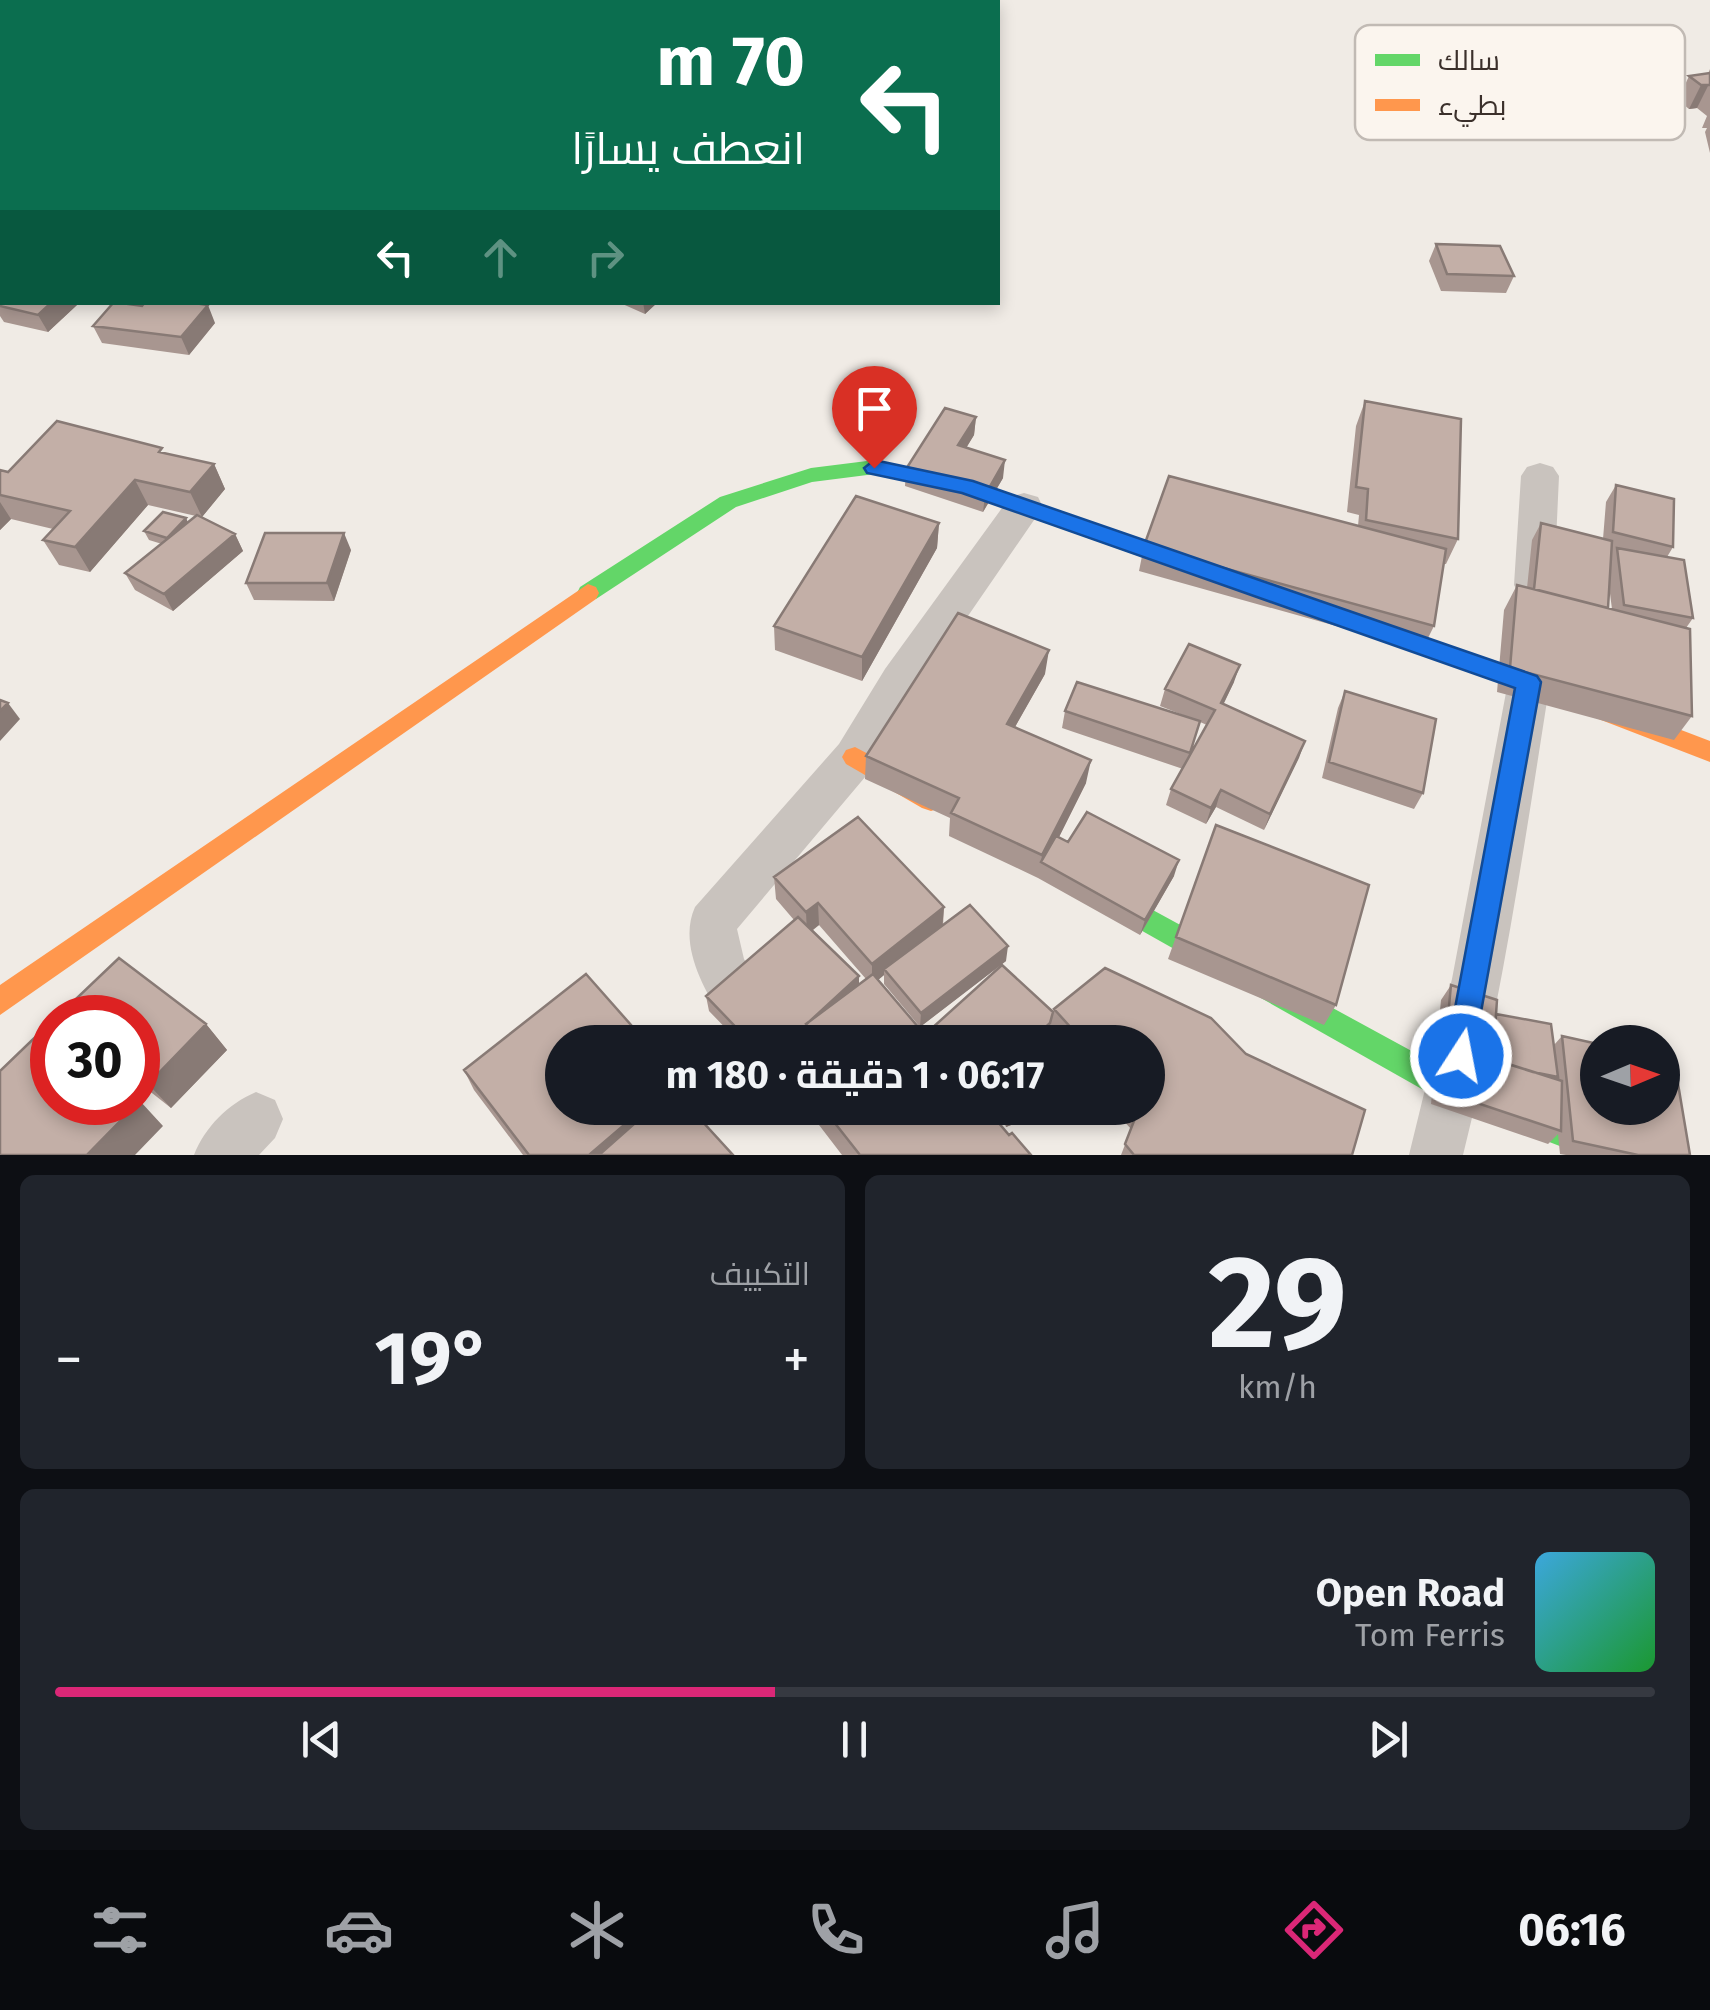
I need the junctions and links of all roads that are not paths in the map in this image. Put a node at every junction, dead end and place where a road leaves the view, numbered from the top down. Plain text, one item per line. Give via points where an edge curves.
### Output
1 (1540, 476) dead end
2 (1024, 507) junction
3 (1238, 583) edge
4 (1329, 614) edge
5 (1528, 682) junction
6 (1710, 752) edge
7 (856, 758) junction
8 (958, 814) edge
9 (1061, 872) edge
10 (0, 1001) edge
11 (757, 1025) edge
12 (1454, 1091) junction
13 (1436, 1155) edge
14 (1623, 1155) edge

1 - 5 street
2 - 3 street
2 - 7 street via 900,681
2 - 10 street via 966,486 874,468 811,475 728,502
4 - 5 street
5 - 6 street
5 - 12 street
7 - 8 street
7 - 11 street via 712,923 716,951
9 - 12 street
12 - 13 street
12 - 14 street

